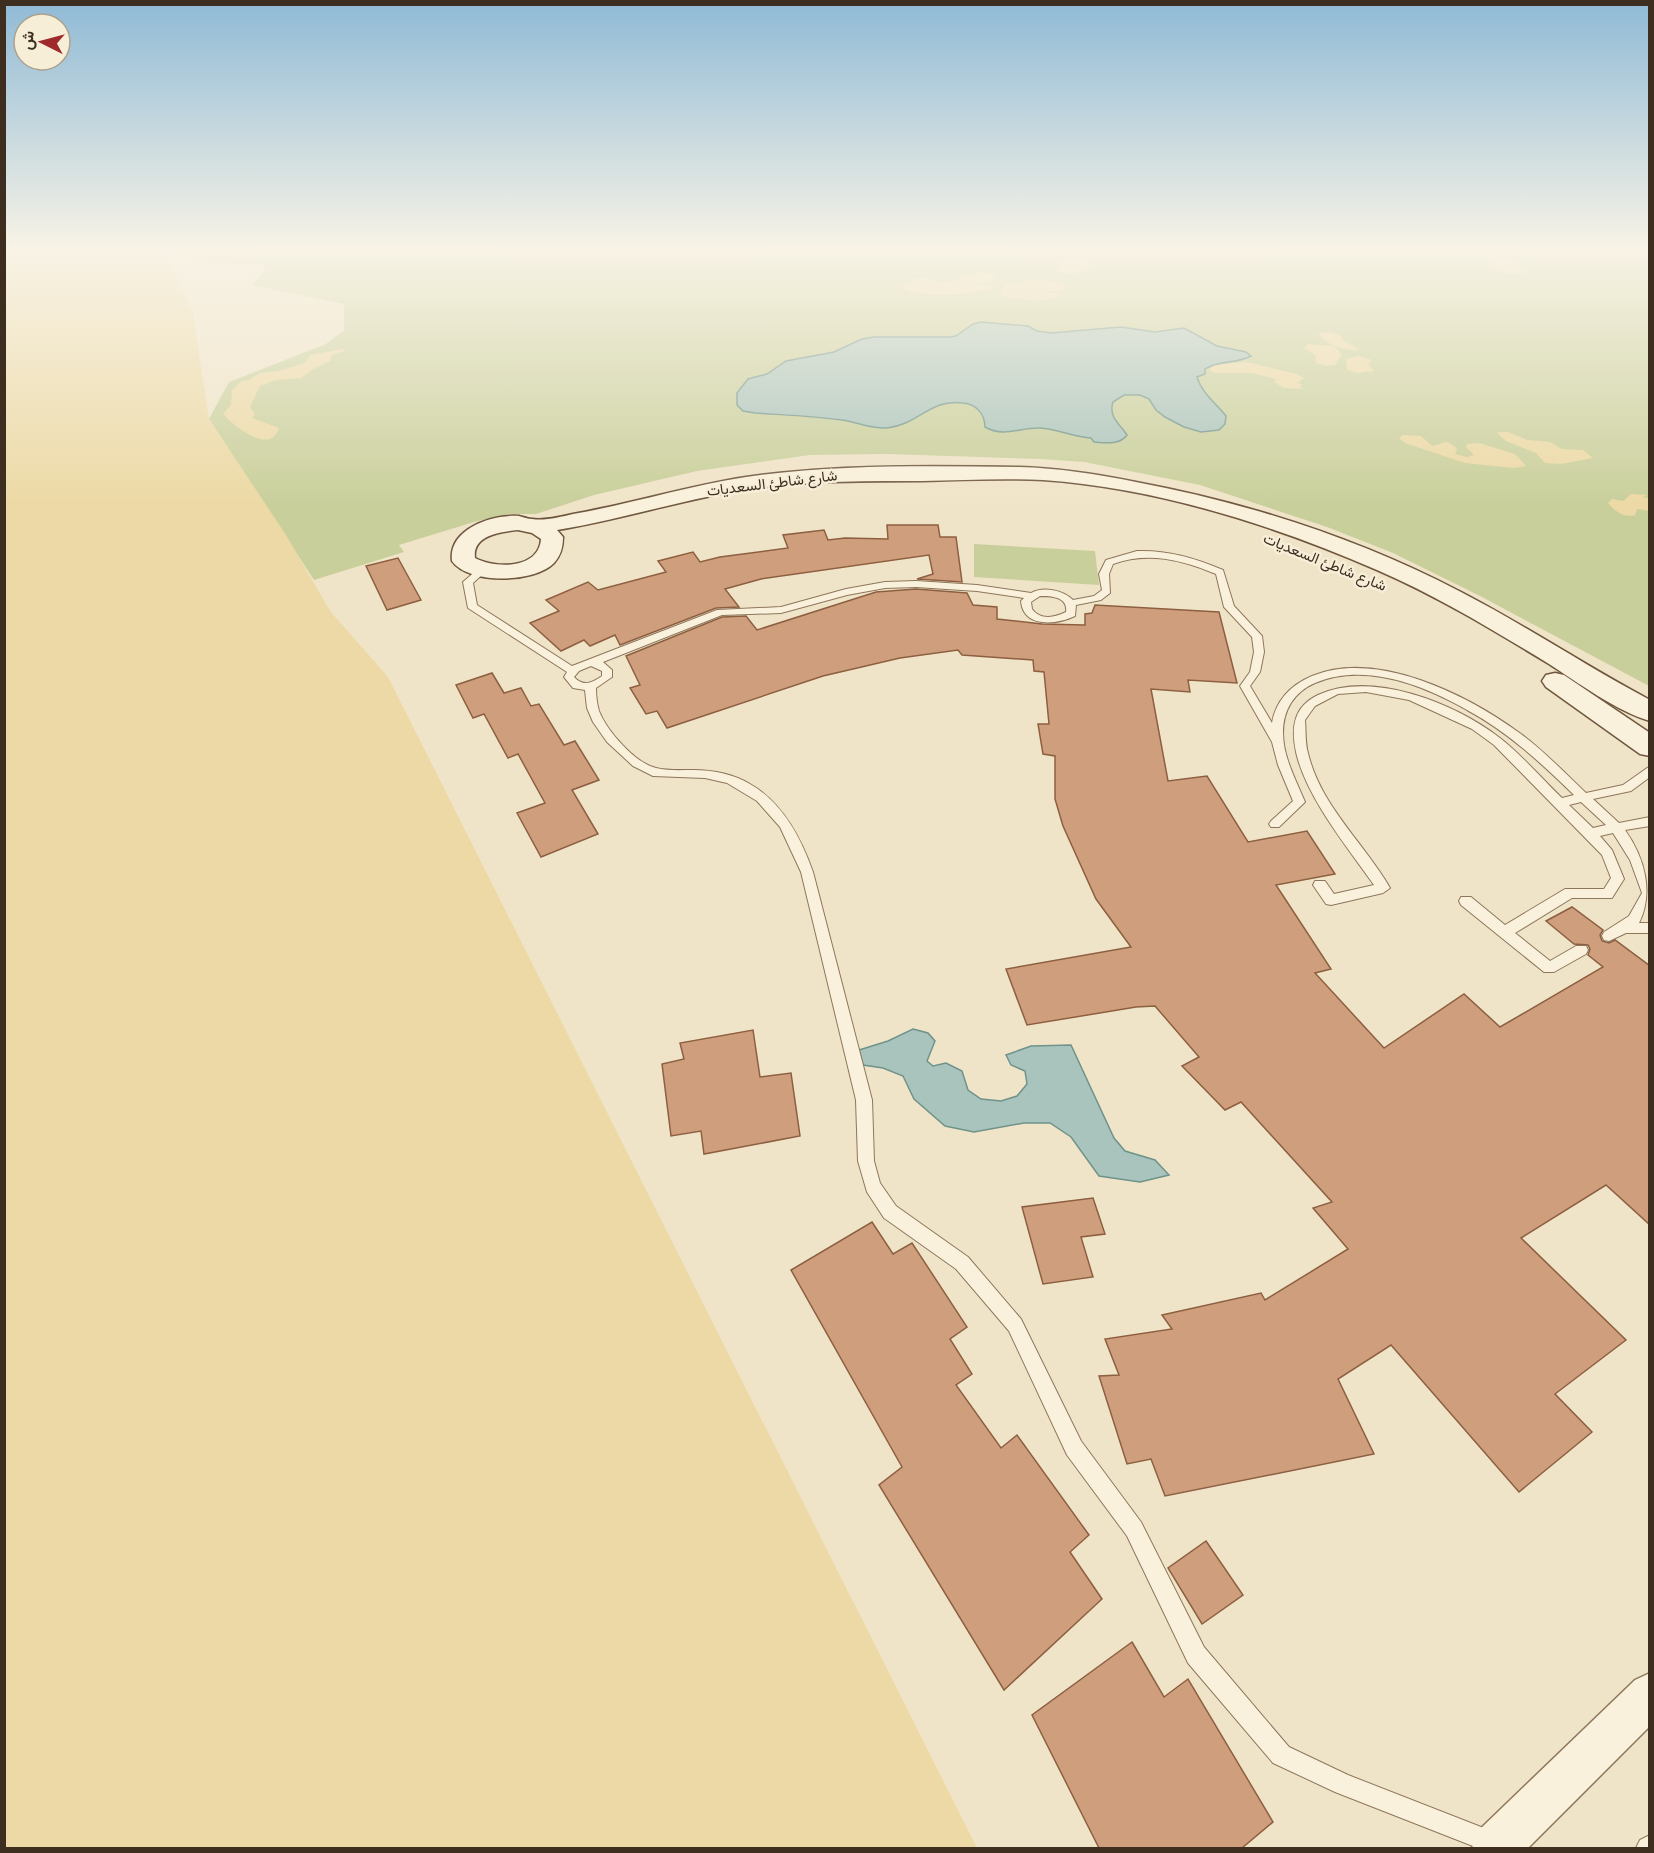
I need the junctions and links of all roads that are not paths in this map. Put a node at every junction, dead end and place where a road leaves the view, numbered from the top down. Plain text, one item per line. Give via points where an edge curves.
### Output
1 (1198, 511) junction
2 (587, 520) junction
3 (536, 526) junction
4 (553, 544) junction
5 (481, 571) junction
6 (1030, 596) junction
7 (1071, 603) junction
8 (592, 663) junction
9 (572, 671) junction
10 (590, 687) junction
11 (1650, 712) edge
12 (1278, 742) junction
13 (1650, 747) edge
14 (1650, 771) edge
15 (1584, 798) junction
16 (1561, 802) junction
17 (1650, 821) edge
18 (1275, 824) dead end
19 (1617, 829) junction
20 (1590, 833) junction
21 (1320, 885) dead end
22 (1466, 901) dead end
23 (1627, 928) junction
24 (1650, 928) edge
25 (1505, 932) junction
26 (1609, 936) dead end
27 (1581, 950) dead end
28 (1650, 1695) edge
29 (1497, 1847) edge

1 - 2 street, شارع شاطئ السعديات via 1160,509 961,474 843,474 786,478 670,498
1 - 11 street, شارع شاطئ السعديات via 1254,515 1364,555 1452,596
1 - 13 street, شارع شاطئ السعديات via 1314,555 1404,595 1489,640
2 - 3 street, شارع شاطئ السعديات
2 - 4 street, شارع شاطئ السعديات via 564,531
3 - 4 street via 548,532
3 - 5 street, شارع شاطئ السعديات via 504,524 470,539 464,546 464,561
4 - 5 street, شارع شاطئ السعديات via 545,558 535,565 508,572
5 - 9 lane via 468,582 472,606
6 - 7 lane via 1047,593
6 - 7 lane via 1025,607 1028,612 1046,620 1071,614
6 - 8 lane via 976,588 885,585 781,610 721,612
7 - 12 lane via 1097,598 1107,591 1104,574 1109,562 1123,555 1166,555 1192,560 1220,572 1229,606 1257,636 1255,672 1245,686
8 - 9 lane
8 - 10 lane via 608,670 601,683
9 - 10 lane via 569,677 573,683
10 - 29 lane via 594,714 639,765 652,772 714,775 744,786 787,824 807,873 864,1100 866,1161 873,1186 890,1212 962,1263 1015,1325 1074,1448 1134,1528 1196,1654 1281,1755
12 - 15 lane via 1279,713 1285,699 1317,677 1343,672 1402,678 1462,703 1515,735
12 - 18 lane via 1299,802
14 - 15 lane via 1627,788
15 - 16 lane
15 - 19 lane
16 - 20 lane
16 - 21 lane via 1498,742 1449,712 1412,697 1366,689 1336,691 1311,703 1299,720 1302,753 1332,816 1383,888 1331,900
17 - 19 lane
19 - 20 lane
19 - 23 lane via 1638,860 1649,893
20 - 25 lane via 1608,853 1618,879 1607,894 1570,893
22 - 25 lane
23 - 24 lane
23 - 26 lane
25 - 27 lane via 1549,968
28 - 29 street

